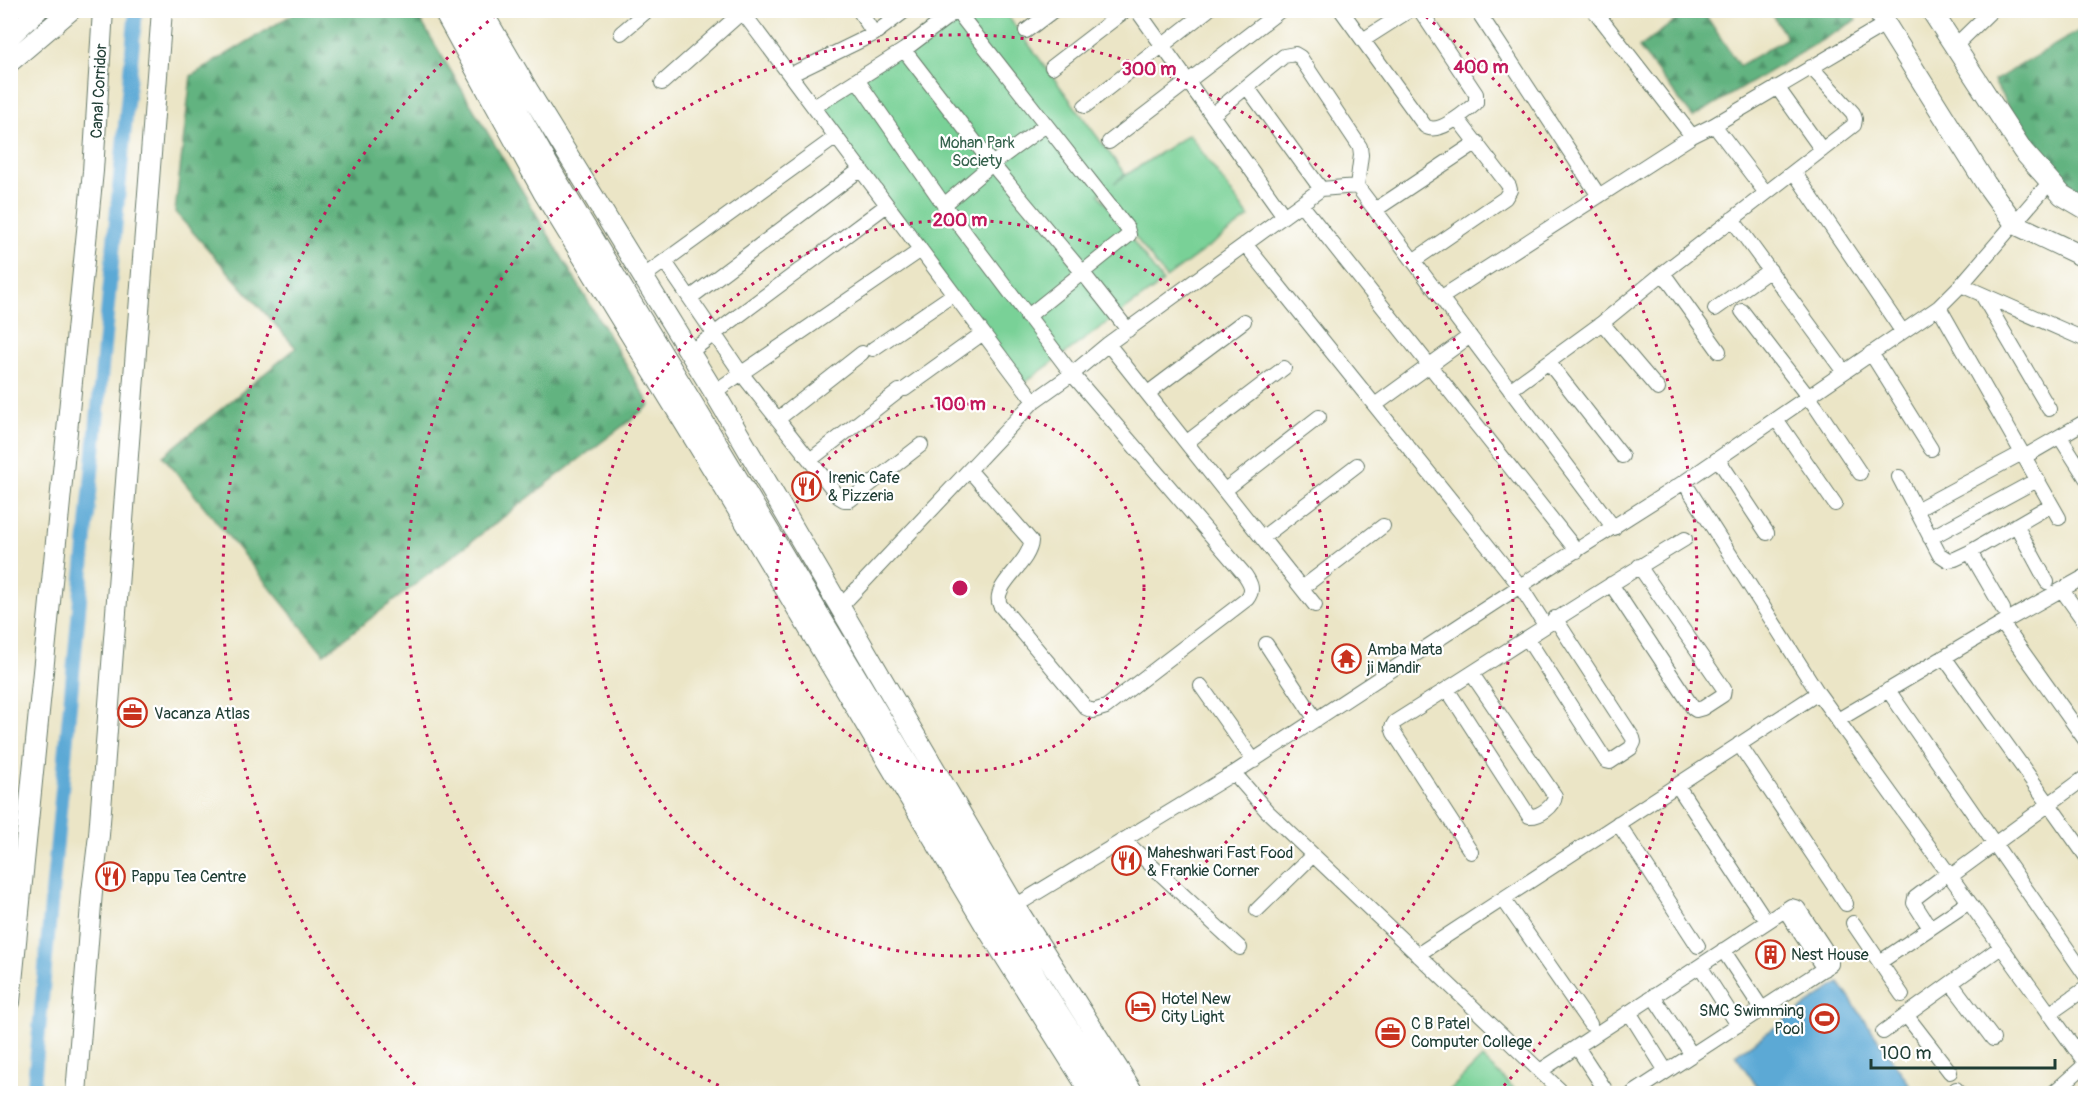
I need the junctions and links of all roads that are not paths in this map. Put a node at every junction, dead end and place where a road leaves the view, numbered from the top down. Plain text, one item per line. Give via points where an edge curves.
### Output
1 (38, 10) edge
2 (71, 10) edge
3 (103, 10) edge
4 (162, 10) edge
5 (443, 10) edge
6 (460, 10) edge
7 (473, 10) edge
8 (481, 10) edge
9 (648, 10) edge
10 (859, 10) edge
11 (906, 10) edge
12 (1054, 10) edge
13 (1126, 10) edge
14 (1137, 10) edge
15 (1208, 10) edge
16 (1281, 10) edge
17 (1341, 10) edge
18 (1410, 10) edge
19 (1420, 10) edge
20 (1477, 10) edge
21 (1594, 10) edge
22 (1931, 10) edge
23 (1992, 10) edge
24 (741, 11) edge
25 (957, 11) edge
26 (1881, 17) edge
27 (1026, 32) dead end
28 (621, 33) dead end
29 (874, 34) junction
30 (10, 36) edge
31 (1363, 40) junction
32 (1163, 46) junction
33 (1954, 46) junction
34 (904, 50) junction
35 (10, 62) edge
36 (1811, 67) junction
37 (1052, 68) dead end
38 (501, 70) junction
39 (790, 75) junction
40 (858, 81) junction
41 (1188, 82) junction
42 (662, 84) dead end
43 (1247, 87) junction
44 (1777, 87) junction
45 (1085, 106) dead end
46 (814, 107) junction
47 (1212, 115) junction
48 (1457, 118) junction
49 (1046, 125) junction
50 (1714, 125) junction
51 (836, 136) junction
52 (1692, 136) junction
53 (1109, 142) dead end
54 (1477, 142) junction
55 (1822, 150) junction
56 (992, 164) junction
57 (861, 169) junction
58 (1794, 172) junction
59 (2050, 182) junction
60 (1357, 186) junction
61 (1321, 189) junction
62 (1766, 193) junction
63 (1599, 196) junction
64 (944, 204) junction
65 (1300, 204) junction
66 (887, 205) junction
67 (2085, 209) edge
68 (1375, 210) junction
69 (1284, 216) junction
70 (1732, 219) junction
71 (2015, 224) junction
72 (1245, 244) junction
73 (921, 250) junction
74 (2085, 258) edge
75 (1413, 261) junction
76 (665, 262) junction
77 (1770, 270) junction
78 (1083, 273) junction
79 (1663, 273) junction
80 (644, 276) junction
81 (1961, 285) junction
82 (954, 294) junction
83 (1982, 294) junction
84 (1442, 297) junction
85 (690, 298) junction
86 (1939, 307) junction
87 (1715, 309) dead end
88 (1742, 311) dead end
89 (1027, 317) junction
90 (1244, 321) dead end
91 (1602, 323) junction
92 (1128, 330) junction
93 (1902, 331) junction
94 (983, 333) junction
95 (715, 335) junction
96 (1470, 336) junction
97 (2085, 340) edge
98 (1108, 344) junction
99 (1719, 351) dead end
100 (690, 352) junction
101 (1871, 352) junction
102 (1549, 363) junction
103 (1429, 365) junction
104 (1284, 368) dead end
105 (1844, 372) junction
106 (741, 373) junction
107 (1072, 374) junction
108 (1658, 389) dead end
109 (1510, 390) junction
110 (714, 392) junction
111 (1148, 393) junction
112 (1808, 397) junction
113 (1034, 401) junction
114 (1375, 405) junction
115 (2049, 409) dead end
116 (1319, 417) dead end
117 (778, 419) junction
118 (1776, 419) junction
119 (2085, 421) edge
120 (2060, 437) junction
121 (1187, 442) junction
122 (921, 445) dead end
123 (1931, 449) dead end
124 (2023, 455) junction
125 (1622, 456) dead end
126 (1718, 459) junction
127 (810, 460) junction
128 (1357, 465) dead end
129 (970, 471) junction
130 (1860, 473) dead end
131 (1899, 477) dead end
132 (2085, 478) edge
133 (2037, 480) junction
134 (1684, 482) junction
135 (1225, 490) junction
136 (1835, 504) dead end
137 (2051, 505) junction
138 (1916, 510) junction
139 (2059, 518) dead end
140 (2016, 525) junction
141 (1383, 526) dead end
142 (1614, 528) junction
143 (1767, 533) dead end
144 (1262, 538) junction
145 (1930, 538) junction
146 (1684, 539) dead end
147 (1577, 551) junction
148 (1970, 552) junction
149 (1639, 566) junction
150 (2085, 576) edge
151 (2047, 582) dead end
152 (1611, 584) junction
153 (1520, 586) junction
154 (1302, 588) junction
155 (2062, 590) junction
156 (1315, 605) dead end
157 (841, 606) junction
158 (2002, 616) junction
159 (1550, 622) junction
160 (2085, 624) edge
161 (1527, 638) junction
162 (1266, 644) dead end
163 (1944, 657) junction
164 (1472, 674) junction
165 (1201, 686) dead end
166 (1448, 689) junction
167 (1888, 690) junction
168 (1818, 693) junction
169 (1316, 720) junction
170 (1838, 720) junction
171 (2085, 741) edge
172 (1739, 744) junction
173 (1254, 761) junction
174 (1234, 774) junction
175 (2085, 777) edge
176 (1677, 785) junction
177 (2049, 805) junction
178 (1618, 823) junction
179 (1124, 840) junction
180 (1993, 844) junction
181 (1471, 852) dead end
182 (1313, 855) junction
183 (2085, 856) edge
184 (1949, 875) junction
185 (1503, 899) junction
186 (1969, 902) junction
187 (1846, 904) dead end
188 (1257, 910) dead end
189 (1761, 913) dead end
190 (1003, 914) junction
191 (1853, 923) dead end
192 (1930, 928) junction
193 (1698, 946) dead end
194 (2001, 947) junction
195 (1240, 948) dead end
196 (1723, 950) junction
197 (1417, 955) junction
198 (1880, 962) junction
199 (1700, 966) junction
200 (2085, 976) edge
201 (1951, 983) junction
202 (2085, 988) edge
203 (1902, 995) dead end
204 (1653, 996) junction
205 (10, 1002) edge
206 (1762, 1009) junction
207 (1629, 1012) junction
208 (2049, 1014) junction
209 (1906, 1015) junction
210 (1590, 1024) dead end
211 (1738, 1025) junction
212 (1883, 1032) dead end
213 (1993, 1039) dead end
214 (1577, 1047) junction
215 (1692, 1055) junction
216 (2085, 1064) edge
217 (1540, 1071) junction
218 (1666, 1071) junction
219 (1950, 1072) dead end
220 (76, 1094) edge
221 (1094, 1094) edge
222 (1111, 1094) edge
223 (1124, 1094) edge
224 (1134, 1094) edge
225 (1564, 1094) edge
226 (1608, 1094) edge
227 (1632, 1094) edge
228 (2052, 1094) edge

1 - 30 main road
2 - 35 main road
3 - 205 main road, Canal Corridor via 93,171
4 - 220 main road
5 - 190 main road via 543,192 752,533
6 - 38 main road
7 - 38 main road
8 - 80 main road
9 - 28 street
10 - 29 street
11 - 29 street
12 - 27 street
13 - 37 street
14 - 32 street
15 - 32 street
16 - 41 street
17 - 31 street
18 - 31 street
19 - 48 street via 1476,94 1476,103
20 - 63 street
21 - 52 street
22 - 33 main road
23 - 33 street
24 - 39 street
24 - 42 street
25 - 34 street
25 - 49 street
26 - 36 street
26 - 71 main road
29 - 39 street
31 - 48 street via 1425,126 1436,129
32 - 41 street
32 - 45 street
33 - 59 main road via 2023,151
34 - 40 street
34 - 56 street
36 - 44 street
36 - 55 street via 1855,119 1850,129
38 - 190 main road via 847,633
39 - 46 street
40 - 46 street
40 - 64 street
41 - 47 street
41 - 53 street
43 - 47 street
43 - 60 street via 1284,56 1300,57 1360,147
43 - 61 street
44 - 50 street
44 - 55 street
46 - 51 street
47 - 69 street
48 - 54 street
49 - 56 street
49 - 78 street via 1129,235
50 - 52 street
50 - 62 street
51 - 57 street
51 - 76 street
52 - 63 street
54 - 68 street
54 - 75 street via 1509,186 1509,194
55 - 58 street
56 - 64 street
56 - 78 street
57 - 66 street
57 - 85 street
58 - 62 street
58 - 93 street
59 - 67 main road
59 - 71 street
60 - 61 street
60 - 68 street
61 - 65 street
62 - 70 street
63 - 84 street
64 - 89 street
65 - 69 street
65 - 103 street
66 - 73 street
66 - 95 street
68 - 75 street
69 - 72 street
70 - 77 street
70 - 79 street
71 - 74 main road
71 - 81 street
72 - 92 street
72 - 114 street
73 - 82 street
73 - 106 street
75 - 84 street
76 - 80 street
76 - 85 street
77 - 87 street
77 - 105 street
78 - 89 street
78 - 92 street
79 - 91 street
79 - 99 street
80 - 100 main road
81 - 83 street
81 - 86 street
82 - 94 street
82 - 117 street via 867,351
83 - 97 street
83 - 115 street
84 - 96 street
85 - 95 street
86 - 93 street
86 - 124 street
88 - 112 street
89 - 107 street
90 - 111 street
91 - 102 street
91 - 108 street
92 - 98 street
93 - 101 street
94 - 113 street
94 - 127 street
95 - 100 street
95 - 106 street
96 - 103 street
96 - 109 street
98 - 107 street
98 - 111 street
100 - 110 main road
101 - 105 street
101 - 123 street
102 - 109 street
102 - 125 street
103 - 114 street
103 - 147 street
104 - 121 street
105 - 112 street
106 - 110 street
106 - 117 street
107 - 113 street
107 - 129 street via 1245,575 1252,588 1247,599 1106,707 1093,711 1086,708 997,600 999,591 1030,549 1030,541
109 - 142 street
110 - 157 main road
111 - 121 street
112 - 118 street
112 - 130 street
113 - 129 street
114 - 153 street
116 - 135 street
117 - 127 street
118 - 126 street
118 - 136 street
119 - 120 street
120 - 124 street
120 - 132 street
121 - 135 street
122 - 127 street via 850,500 839,497
124 - 133 street
124 - 138 street
126 - 134 street
126 - 143 street
128 - 144 street
129 - 157 street
131 - 138 street
133 - 137 street
133 - 145 street
134 - 142 street
134 - 168 street
135 - 144 street
137 - 139 street
137 - 140 street
138 - 145 street
140 - 148 street
140 - 151 street
141 - 154 street
142 - 147 street
144 - 154 street
145 - 148 street via 1944,558 1955,559
146 - 149 street
147 - 153 street
148 - 158 street
149 - 152 street
149 - 152 street via 1724,689 1723,694 1703,708 1693,708
150 - 155 street
152 - 159 street
153 - 159 street
153 - 169 street
154 - 156 street
155 - 158 street
155 - 160 street
157 - 190 main road
158 - 163 street
158 - 171 street
159 - 161 street
159 - 161 street via 1633,738 1631,747 1610,762
161 - 164 street
162 - 169 street
163 - 167 street
163 - 177 street
164 - 166 street
164 - 166 street via 1556,796 1552,805 1538,815 1529,816
165 - 173 street
166 - 181 street via 1392,727
167 - 170 street
167 - 180 street
168 - 170 street
168 - 172 street
169 - 173 street
170 - 184 street
172 - 176 street
172 - 187 street
173 - 174 street
174 - 179 street
174 - 182 street
175 - 177 street
176 - 178 street
176 - 189 street
177 - 180 street
177 - 183 street
178 - 185 street
178 - 193 street
179 - 190 street
179 - 195 street
180 - 184 street
180 - 200 street
182 - 188 street
182 - 197 street
184 - 186 street
184 - 192 street via 1915,898 1916,907
185 - 197 street
185 - 210 street
186 - 192 street
186 - 194 street
190 - 221 main road
190 - 222 main road via 1042,987
190 - 223 main road
190 - 224 main road
191 - 198 street
192 - 198 street
194 - 201 street
194 - 208 street
196 - 199 street
196 - 206 street
196 - 206 street via 1791,906 1798,908 1831,958 1831,964
197 - 217 street
198 - 203 street
199 - 204 street
199 - 211 street
201 - 209 street
201 - 213 street
202 - 208 street
204 - 207 street
204 - 215 street
206 - 211 street
207 - 214 street
207 - 218 street
208 - 216 street
209 - 212 street
209 - 219 street
211 - 215 street
214 - 217 street
214 - 226 street
215 - 218 street
216 - 228 street
217 - 225 street
218 - 227 street

